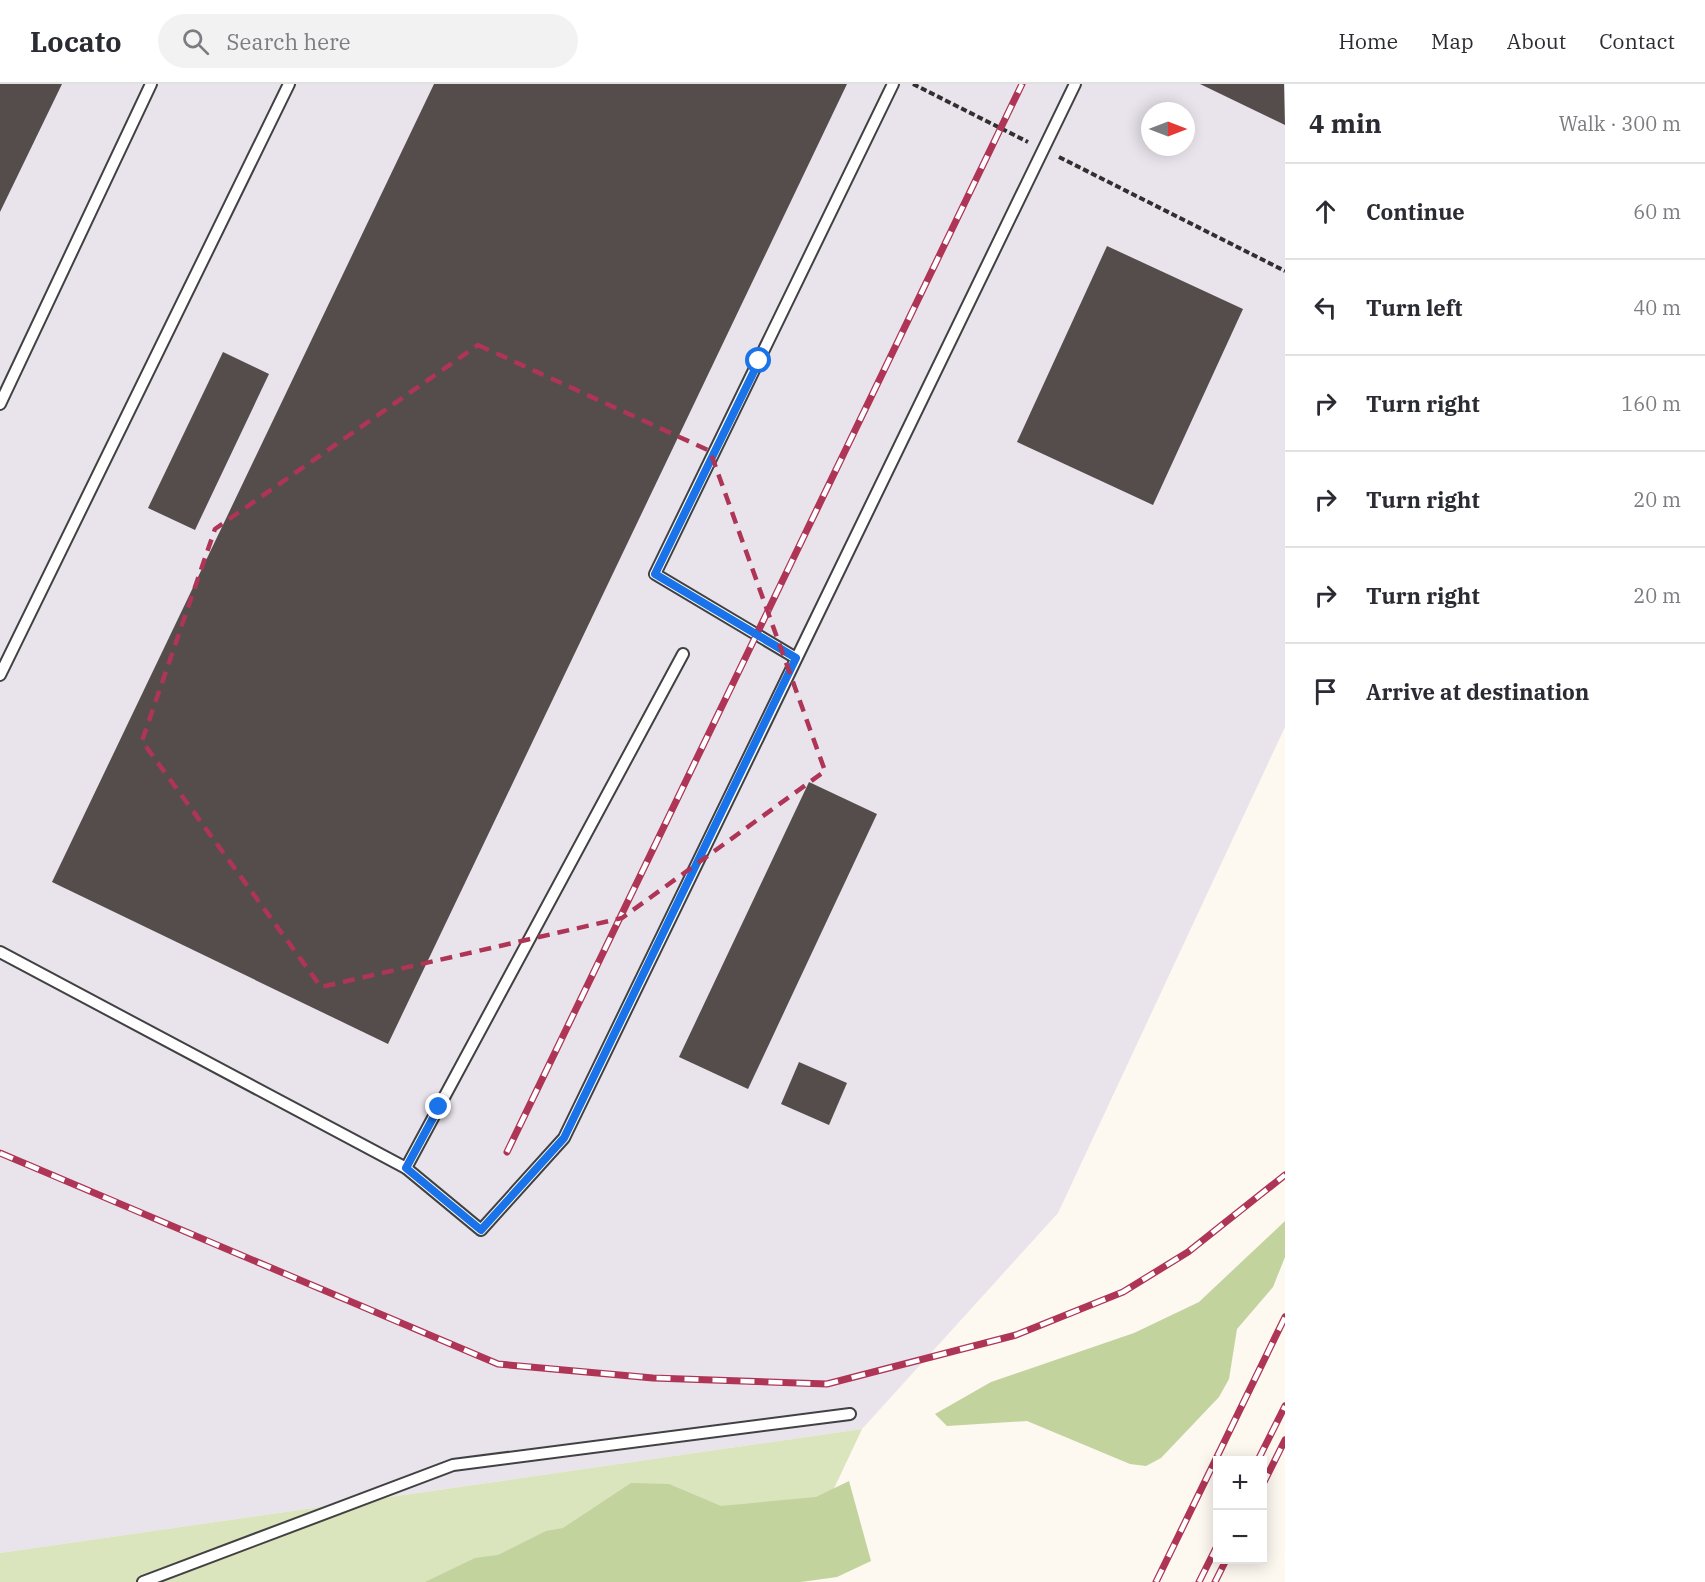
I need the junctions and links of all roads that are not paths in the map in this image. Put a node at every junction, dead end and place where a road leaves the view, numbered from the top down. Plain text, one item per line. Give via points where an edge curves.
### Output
1 (151, 84) edge
2 (289, 84) edge
3 (893, 84) edge
4 (1075, 84) edge
5 (0, 404) edge
6 (683, 654) dead end
7 (796, 658) junction
8 (0, 675) edge
9 (0, 952) edge
10 (406, 1168) junction
11 (850, 1414) dead end
12 (142, 1582) edge

1 - 5 lane
2 - 8 lane
3 - 7 lane via 655,574
4 - 7 lane
6 - 10 lane
7 - 10 lane via 564,1138 481,1230
9 - 10 lane
11 - 12 lane via 453,1466

